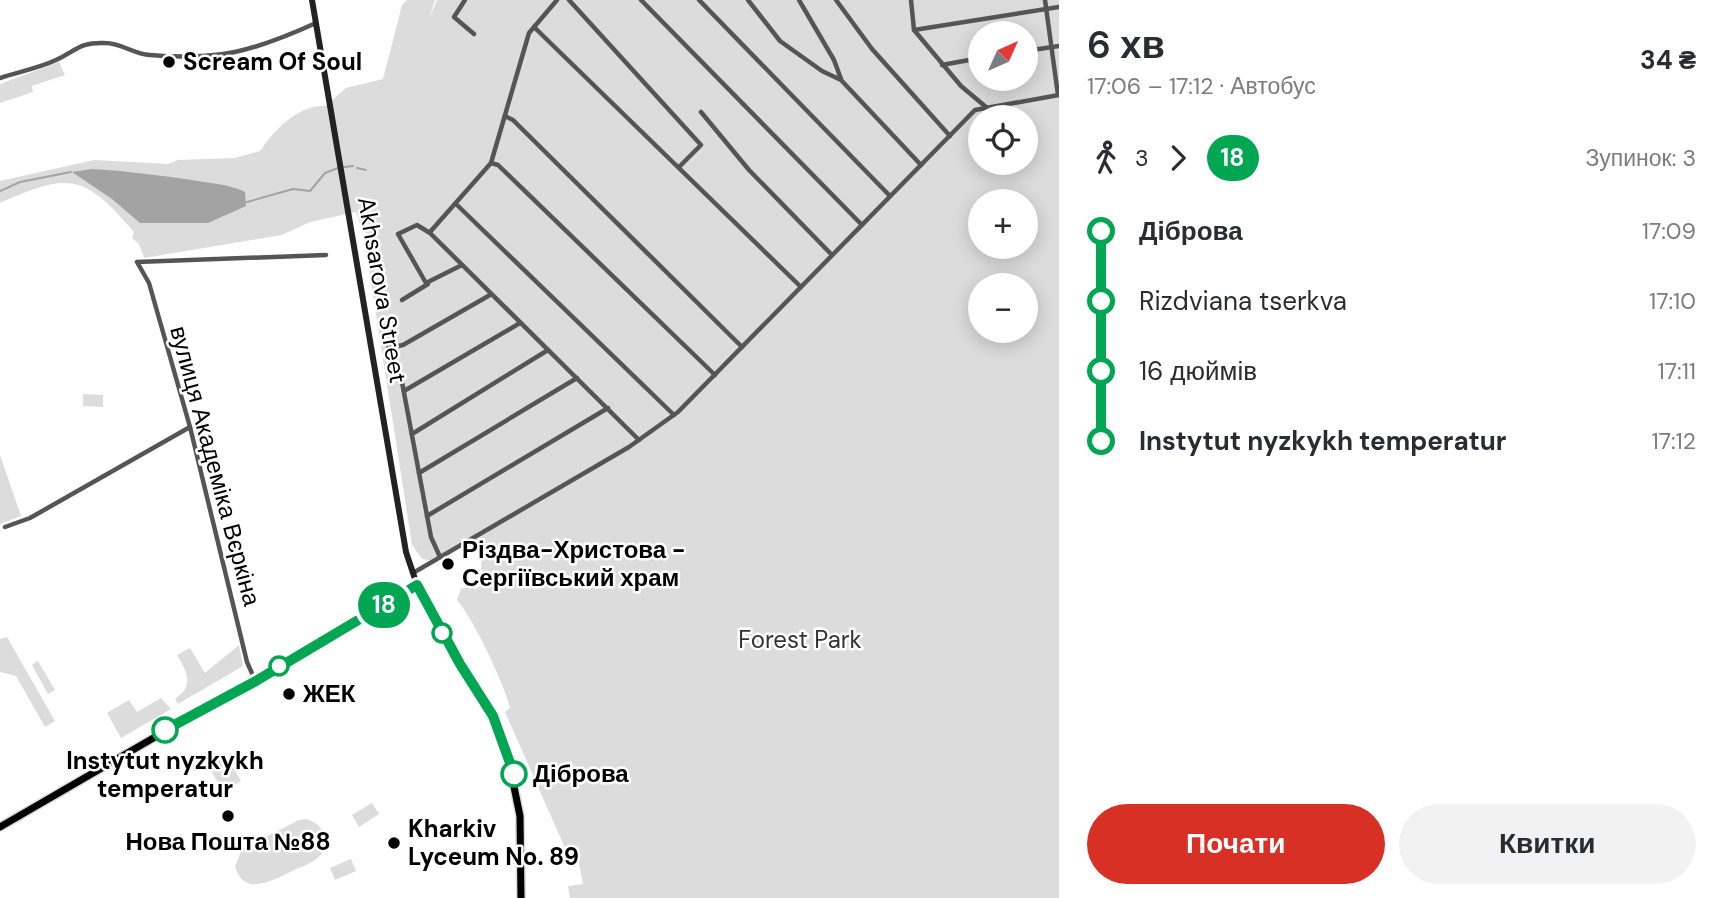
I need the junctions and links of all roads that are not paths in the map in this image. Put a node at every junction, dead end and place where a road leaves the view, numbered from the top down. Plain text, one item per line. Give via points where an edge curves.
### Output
1 (312, 0) edge
2 (466, 0) edge
3 (557, 0) edge
4 (569, 0) edge
5 (641, 0) edge
6 (699, 0) edge
7 (748, 0) edge
8 (799, 0) edge
9 (836, 0) edge
10 (911, 0) edge
11 (1045, 0) edge
12 (1059, 7) edge
13 (1046, 9) junction
14 (316, 22) junction
15 (534, 27) junction
16 (914, 30) junction
17 (474, 34) dead end
18 (1056, 46) edge
19 (1038, 49) edge
20 (968, 60) edge
21 (942, 65) junction
22 (0, 78) edge
23 (841, 80) junction
24 (1059, 95) edge
25 (984, 105) edge
26 (1004, 105) edge
27 (701, 112) dead end
28 (505, 116) junction
29 (968, 117) edge
30 (950, 136) junction
31 (491, 163) junction
32 (921, 165) junction
33 (679, 167) junction
34 (890, 196) junction
35 (456, 204) junction
36 (862, 225) junction
37 (430, 233) junction
38 (326, 255) dead end
39 (832, 255) junction
40 (462, 265) junction
41 (429, 284) junction
42 (801, 287) junction
43 (490, 295) junction
44 (402, 300) dead end
45 (520, 323) junction
46 (743, 347) junction
47 (388, 348) dead end
48 (548, 350) junction
49 (715, 375) junction
50 (577, 378) junction
51 (402, 382) dead end
52 (404, 391) junction
53 (608, 408) junction
54 (674, 415) junction
55 (190, 427) junction
56 (412, 434) junction
57 (639, 440) junction
58 (419, 473) junction
59 (427, 516) junction
60 (5, 527) dead end
61 (440, 556) junction
62 (412, 573) junction
63 (417, 585) junction
64 (256, 681) junction
65 (0, 827) edge
66 (521, 898) edge

1 - 14 main road, Akhsarova Street
2 - 17 street via 454,17
3 - 15 street
4 - 33 street via 701,145
5 - 36 street
6 - 34 street
7 - 23 street via 780,41
8 - 23 street
9 - 30 street via 872,49
10 - 16 street
11 - 13 street
12 - 13 street
13 - 16 street
13 - 18 street
14 - 22 street via 280,40 219,57 150,55 114,43 82,46 55,61
14 - 62 main road, Akhsarova Street
15 - 28 street
15 - 33 street
16 - 21 street
18 - 19 street
18 - 24 street
20 - 21 street
21 - 25 street
23 - 32 street
24 - 26 street
27 - 39 street via 749,170
28 - 31 street
28 - 46 street
29 - 30 street
30 - 32 street
31 - 35 street
31 - 49 street
32 - 34 street
33 - 42 street
34 - 36 street
35 - 37 street
35 - 54 street
36 - 39 street
37 - 40 street
37 - 41 street via 417,225 398,236
38 - 55 street, вулиця Академіка Вєркіна via 137,262 149,283
39 - 42 street
40 - 41 street
40 - 43 street
41 - 44 street
42 - 46 street
43 - 45 street
43 - 47 street via 403,345
45 - 48 street
45 - 52 street
46 - 49 street
48 - 50 street
48 - 56 street
49 - 54 street
50 - 53 street
50 - 58 street
51 - 52 street
52 - 56 street
53 - 57 street
53 - 59 street
54 - 57 street
55 - 60 street via 30,518
55 - 64 street, вулиця Академіка Вєркіна via 247,662
56 - 58 street
57 - 61 street
58 - 59 street
59 - 61 street
61 - 62 street
62 - 63 main road, Akhsarova Street
63 - 64 main road
63 - 66 main road via 505,743 519,805
64 - 65 main road

